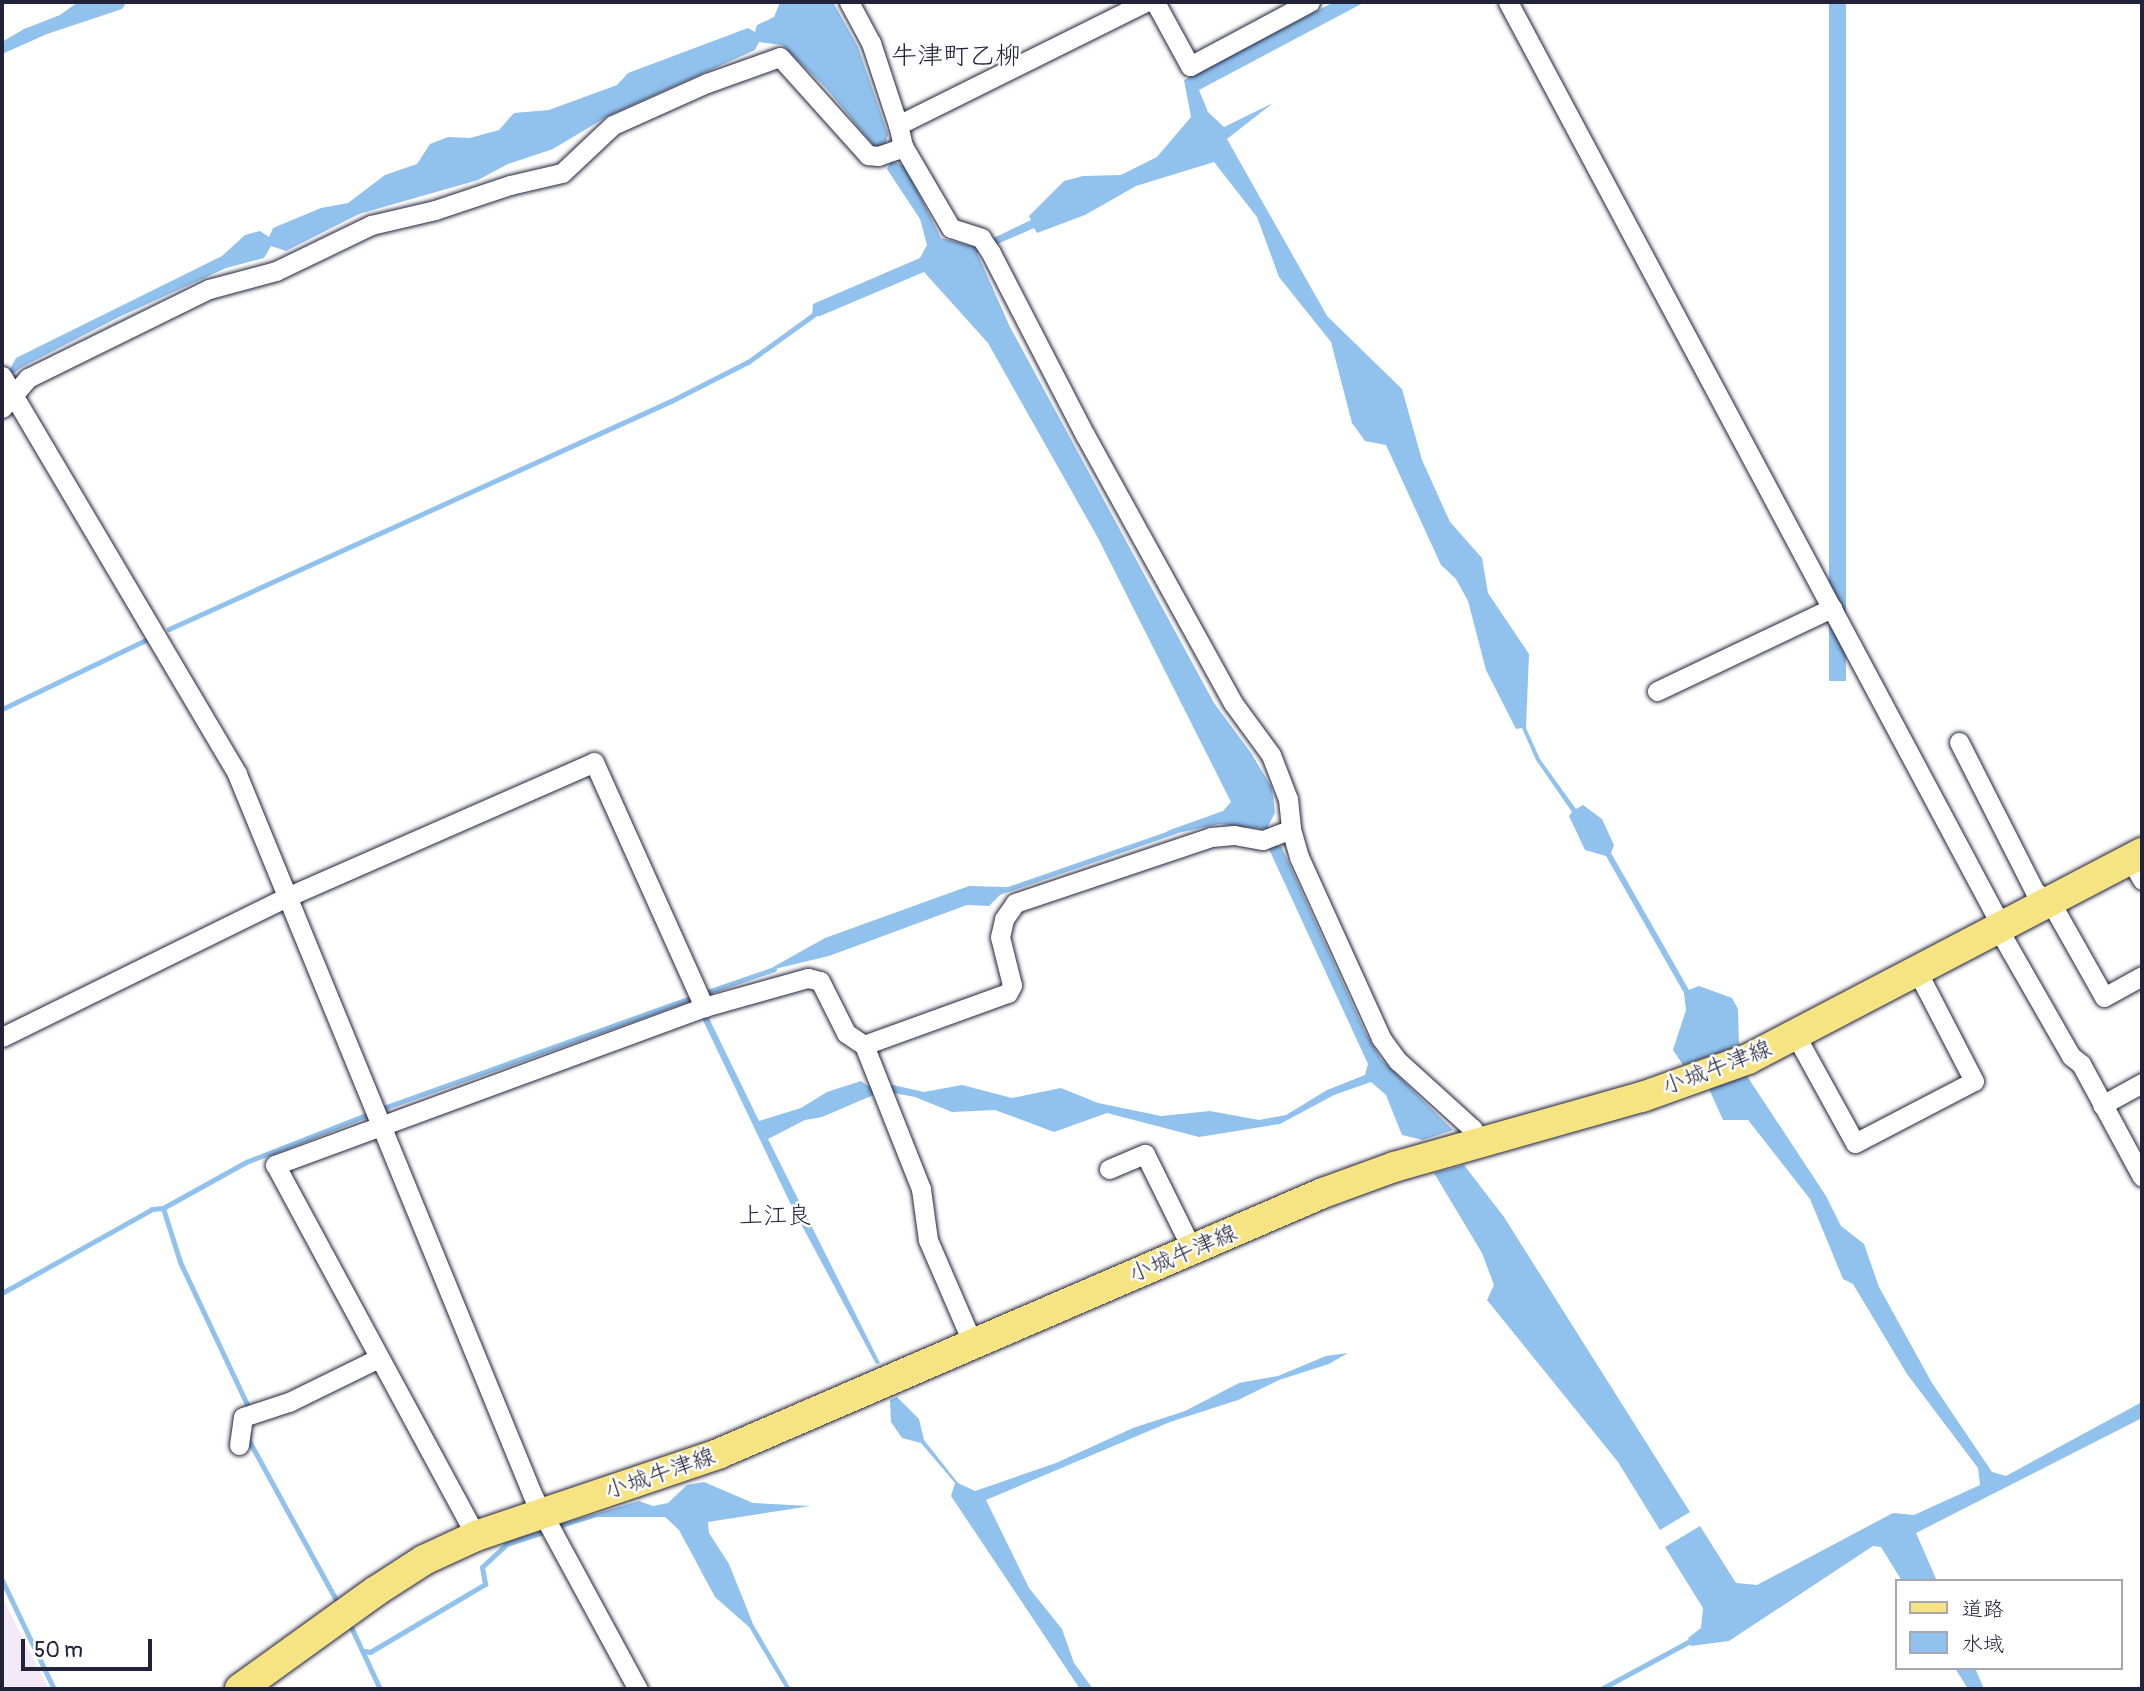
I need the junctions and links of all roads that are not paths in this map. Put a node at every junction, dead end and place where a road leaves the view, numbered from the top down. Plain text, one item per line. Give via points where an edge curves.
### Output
1 (849, 2) edge
2 (1146, 2) edge
3 (1155, 2) edge
4 (1310, 2) edge
5 (1508, 2) edge
6 (898, 125) junction
7 (892, 151) junction
8 (8, 385) edge
9 (2, 408) edge
10 (1832, 608) junction
11 (1657, 691) dead end
12 (1959, 743) dead end
13 (1286, 831) junction
14 (2138, 863) edge
15 (287, 897) junction
16 (2050, 901) junction
17 (2002, 927) junction
18 (1918, 973) junction
19 (2142, 975) edge
20 (704, 1007) junction
21 (1796, 1036) junction
22 (2, 1037) edge
23 (864, 1045) junction
24 (2142, 1083) edge
25 (2102, 1105) junction
26 (377, 1115) junction
27 (1480, 1142) junction
28 (1109, 1169) dead end
29 (2142, 1177) edge
30 (1192, 1250) junction
31 (973, 1344) junction
32 (379, 1358) junction
33 (239, 1445) dead end
34 (548, 1525) junction
35 (475, 1536) junction
36 (240, 1689) edge
37 (638, 1689) edge

1 - 6 street via 871,43
2 - 6 street
3 - 4 street via 1191,66
5 - 10 street
6 - 7 street
7 - 8 street via 868,155 780,57 613,125 562,173 371,226 276,271 209,289
7 - 13 street via 951,228 986,245 1233,703 1271,755 1288,799
8 - 9 street
8 - 15 street via 219,740
10 - 11 street
10 - 17 street
12 - 16 street via 2035,892
13 - 23 street via 1262,839 1211,837 1015,903 1004,919 1000,937 1012,985 1008,993
13 - 27 street via 1381,1038 1398,1061 1472,1128
14 - 16 main road, 小城牛津線
15 - 20 street via 594,762
15 - 22 street
15 - 26 street
16 - 17 main road, 小城牛津線
16 - 19 street via 2104,997
17 - 18 main road, 小城牛津線
17 - 25 street via 2004,939
18 - 21 main road, 小城牛津線
18 - 21 street via 1974,1082 1855,1143
20 - 23 street via 808,978 820,981 846,1033
20 - 26 street
21 - 27 main road, 小城牛津線 via 1691,1081
23 - 31 street via 922,1189 928,1240
24 - 25 street
25 - 29 street
26 - 32 street via 275,1165
26 - 34 street
27 - 30 main road, 小城牛津線 via 1358,1180
28 - 30 street via 1145,1154
30 - 31 main road, 小城牛津線
31 - 34 main road, 小城牛津線
32 - 33 street via 289,1402 251,1414
32 - 35 street
34 - 35 main road, 小城牛津線
34 - 37 street
35 - 36 main road, 小城牛津線 via 424,1560

